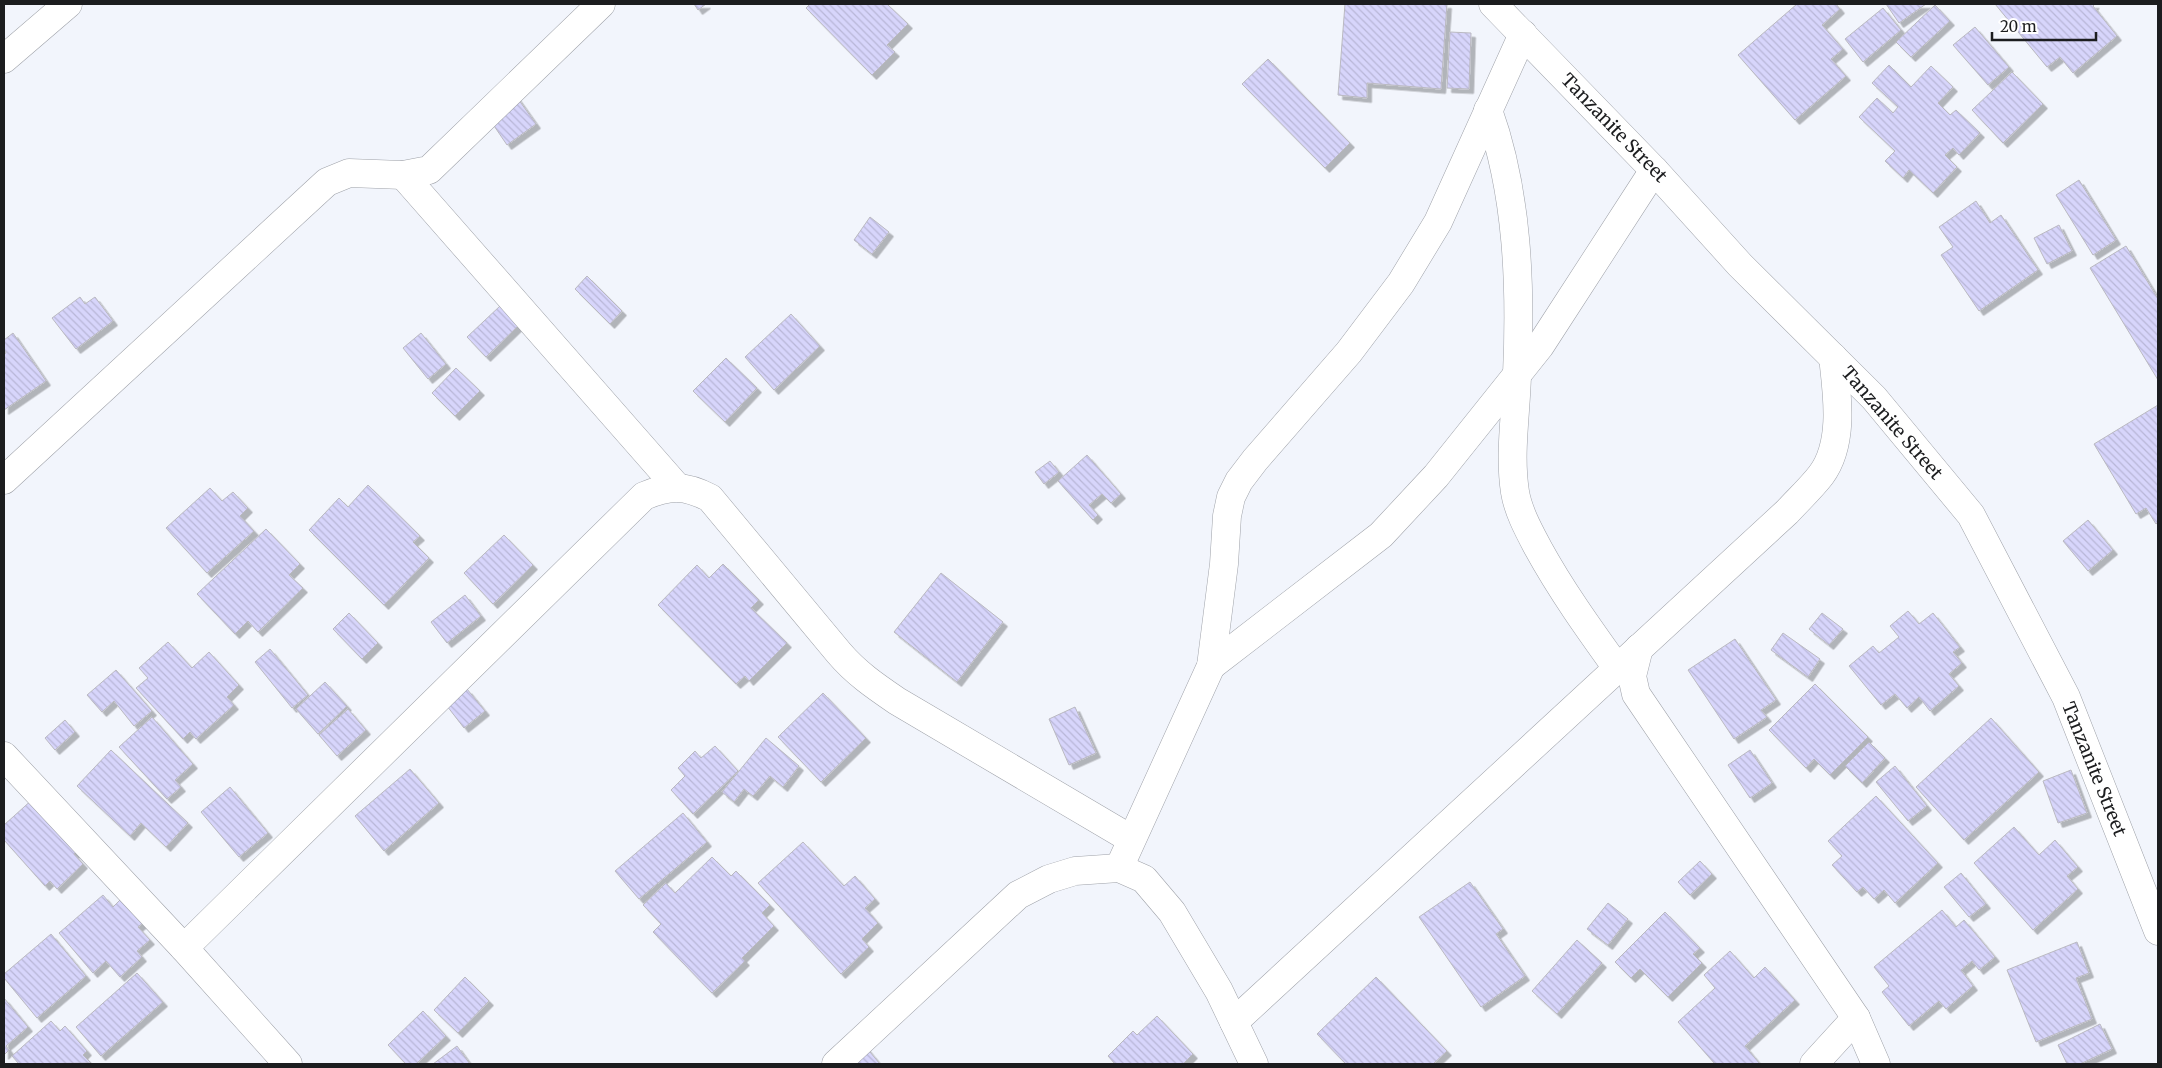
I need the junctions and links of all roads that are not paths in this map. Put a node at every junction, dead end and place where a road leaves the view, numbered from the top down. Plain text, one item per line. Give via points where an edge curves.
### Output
1 (68, 4) edge
2 (601, 4) edge
3 (1493, 4) edge
4 (1523, 34) junction
5 (4, 60) edge
6 (1488, 110) junction
7 (1654, 170) junction
8 (404, 175) junction
9 (1833, 357) junction
10 (1517, 375) junction
11 (4, 480) edge
12 (677, 487) junction
13 (1639, 648) junction
14 (1211, 666) junction
15 (1617, 668) junction
16 (4, 756) edge
17 (1131, 839) junction
18 (1119, 868) junction
19 (2158, 931) edge
20 (184, 948) junction
21 (1856, 1018) junction
22 (1234, 1022) junction
23 (288, 1064) edge
24 (836, 1064) edge
25 (1254, 1064) edge
26 (1814, 1064) edge
27 (1876, 1064) edge

1 - 5 street
2 - 8 street via 429,170
3 - 4 street, Tanzanite Street
4 - 6 street
4 - 7 street, Tanzanite Street
6 - 10 street via 1500,143 1516,256
6 - 14 street via 1438,222 1401,283 1350,352 1255,460 1231,497
7 - 9 street, Tanzanite Street via 1740,265
7 - 10 street via 1540,346
8 - 11 street via 349,173 327,182
8 - 12 street
9 - 13 street via 1838,426 1822,473 1787,512
9 - 19 street, Tanzanite Street via 1874,398 1971,515 2066,697
10 - 14 street via 1436,476 1381,535
10 - 15 street via 1511,447 1515,494 1528,530 1556,581
12 - 17 street via 694,490 710,498 853,670 868,682
12 - 20 street via 660,489 644,496
13 - 15 street
13 - 21 street via 1632,676 1636,694
14 - 17 street
15 - 22 street
16 - 20 street
17 - 18 street
18 - 22 street via 1144,879 1172,912
18 - 24 street via 1075,871 1049,879 1018,896
20 - 23 street
21 - 26 street
21 - 27 street
22 - 25 street

